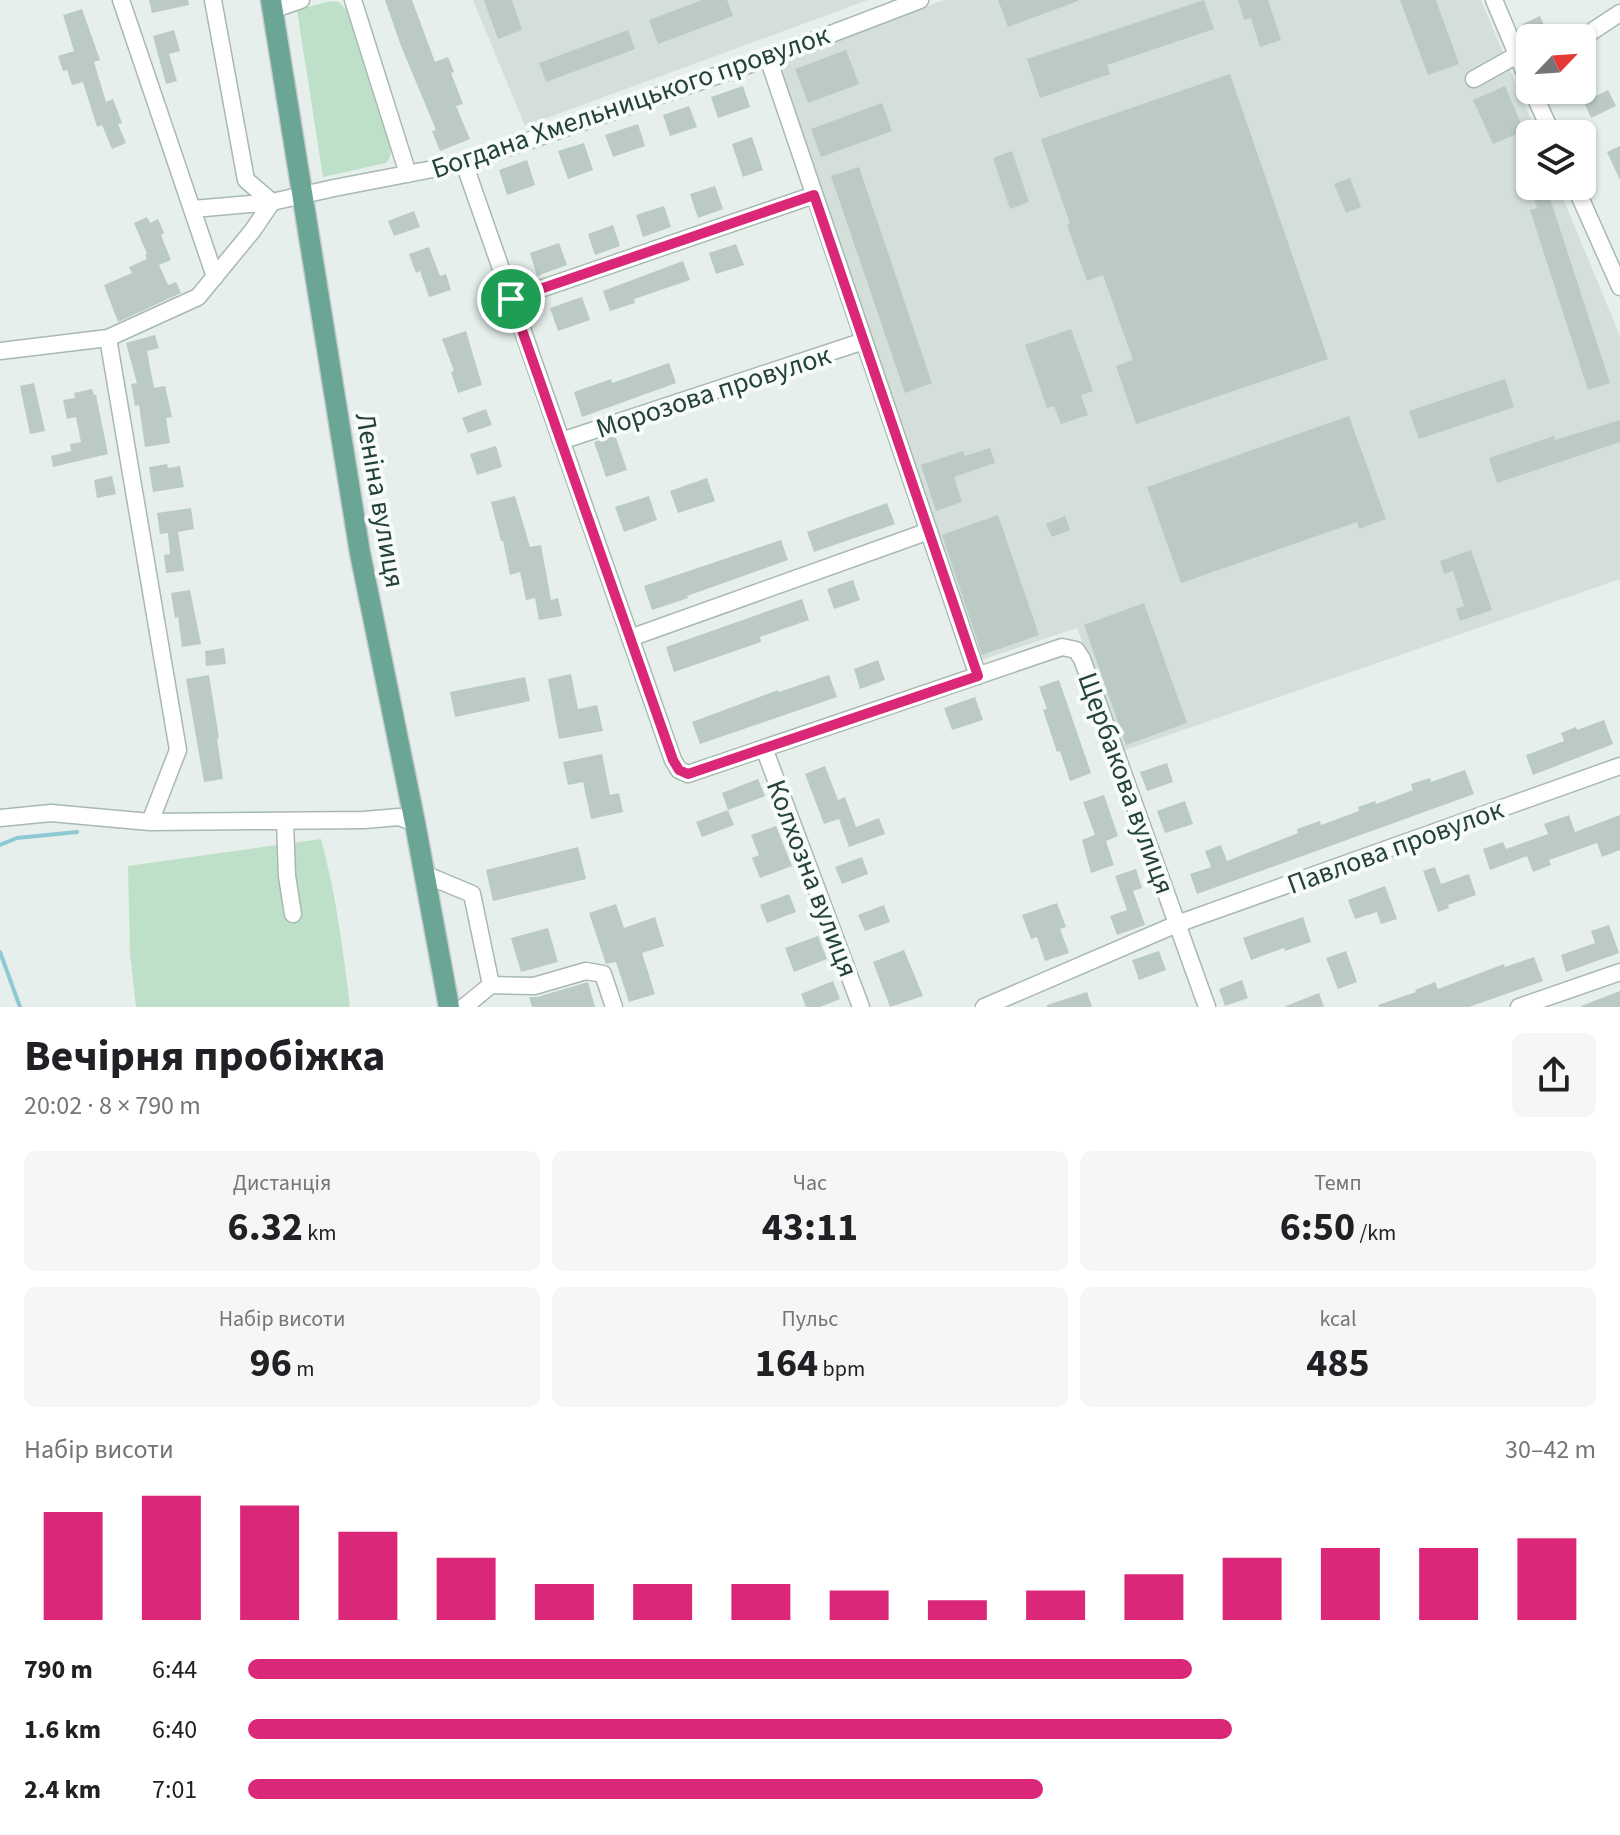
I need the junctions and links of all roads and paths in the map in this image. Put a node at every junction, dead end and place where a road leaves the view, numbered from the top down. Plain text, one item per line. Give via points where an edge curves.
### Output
1 (121, 0) edge
2 (213, 0) edge
3 (301, 0) edge
4 (353, 0) edge
5 (920, 0) edge
6 (1494, 0) edge
7 (271, 5) edge
8 (1620, 13) edge
9 (1596, 29) edge
10 (1516, 53) edge
11 (1516, 56) edge
12 (768, 58) junction
13 (1474, 79) dead end
14 (464, 163) junction
15 (408, 174) junction
16 (302, 195) junction
17 (814, 195) junction
18 (1581, 200) edge
19 (272, 202) junction
20 (193, 209) junction
21 (215, 277) junction
22 (1620, 287) edge
23 (511, 299) junction
24 (108, 338) junction
25 (864, 341) junction
26 (0, 351) edge
27 (561, 441) junction
28 (929, 531) junction
29 (630, 638) junction
30 (978, 676) junction
31 (764, 748) junction
32 (1620, 766) edge
33 (0, 818) edge
34 (285, 821) junction
35 (150, 822) junction
36 (415, 823) junction
37 (424, 874) junction
38 (293, 914) dead end
39 (1174, 925) junction
40 (1620, 972) edge
41 (491, 985) junction
42 (449, 1007) edge
43 (464, 1007) edge
44 (614, 1007) edge
45 (861, 1007) edge
46 (984, 1007) edge
47 (1207, 1007) edge
48 (1519, 1007) edge

1 - 20 street
2 - 19 street via 246,180
3 - 7 street
4 - 15 street
5 - 12 street, Богдана Хмельницького провулок
6 - 10 street
7 - 16 main road, Леніна вулиця
8 - 9 street
11 - 13 street
12 - 14 street, Богдана Хмельницького провулок
12 - 17 street
14 - 15 street, Богдана Хмельницького провулок
14 - 23 street
15 - 16 street, Богдана Хмельницького провулок
16 - 19 street, Богдана Хмельницького провулок
16 - 36 main road, Леніна вулиця via 360,553
17 - 23 street
17 - 25 street
18 - 22 street
19 - 20 street, Богдана Хмельницького провулок
19 - 21 street
20 - 21 street
21 - 24 street via 198,297
23 - 27 street
24 - 26 street
24 - 35 street via 178,750
25 - 27 street, Морозова провулок
25 - 28 street
27 - 29 street
28 - 29 street
28 - 30 street
29 - 31 street, Щербакова вулиця via 679,770 688,774
30 - 31 street, Щербакова вулиця
30 - 39 street, Щербакова вулиця via 1062,647 1076,650
31 - 45 street, Колхозна вулиця
32 - 39 street, Павлова провулок
33 - 35 street via 51,813
34 - 35 street
34 - 36 street via 399,817
34 - 38 street
36 - 37 main road, Леніна вулиця
37 - 41 street via 472,894
37 - 42 main road, Леніна вулиця
39 - 46 street, Павлова провулок
39 - 47 street, Щербакова вулиця
40 - 48 street
41 - 43 street
41 - 44 street via 534,986 586,971 603,974

